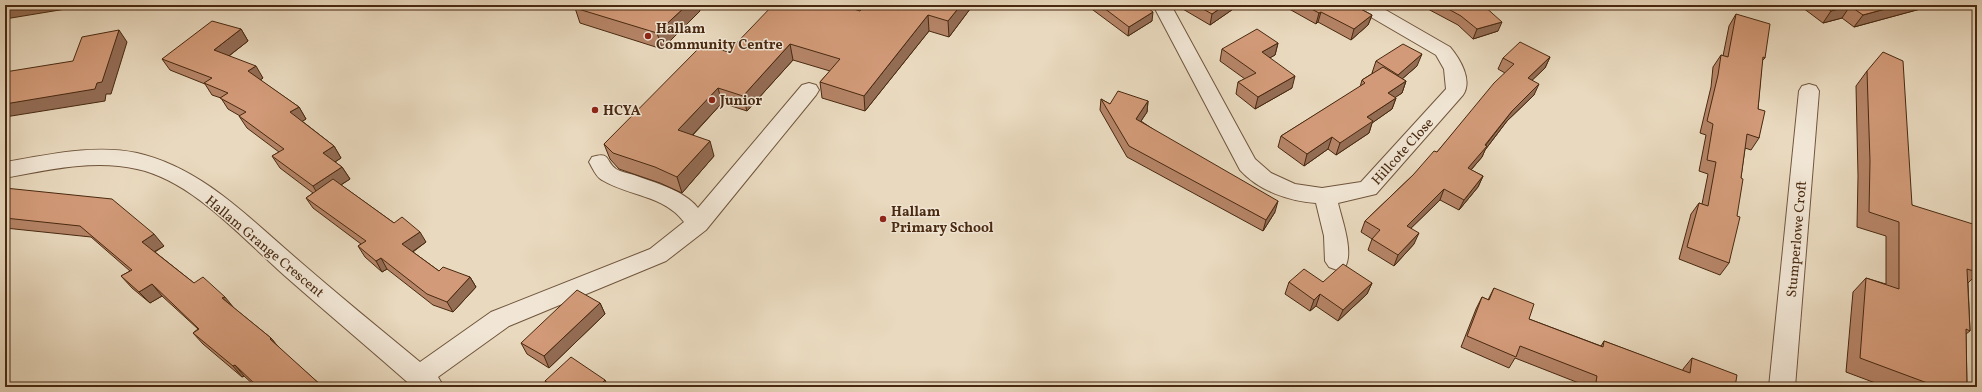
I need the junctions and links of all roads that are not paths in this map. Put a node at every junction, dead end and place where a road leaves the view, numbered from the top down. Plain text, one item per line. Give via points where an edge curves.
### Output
1 (1162, 5) edge
2 (1364, 5) edge
3 (809, 90) dead end
4 (1809, 91) dead end
5 (600, 162) dead end
6 (5, 170) edge
7 (1326, 197) junction
8 (698, 224) junction
9 (1337, 262) dead end
10 (425, 382) edge
11 (1782, 387) edge

1 - 7 street, Hillcote Close via 1250,167 1281,187 1305,195
2 - 7 street, Hillcote Close via 1443,51 1456,72 1456,90 1368,188 1348,195
3 - 8 street
4 - 11 street, Stumperlowe Croft
5 - 8 street via 608,174 659,193 685,207
6 - 10 street, Hallam Grange Crescent via 71,160 105,158 138,161 169,172 218,203
7 - 9 street via 1335,236
8 - 10 street via 658,255 500,319

